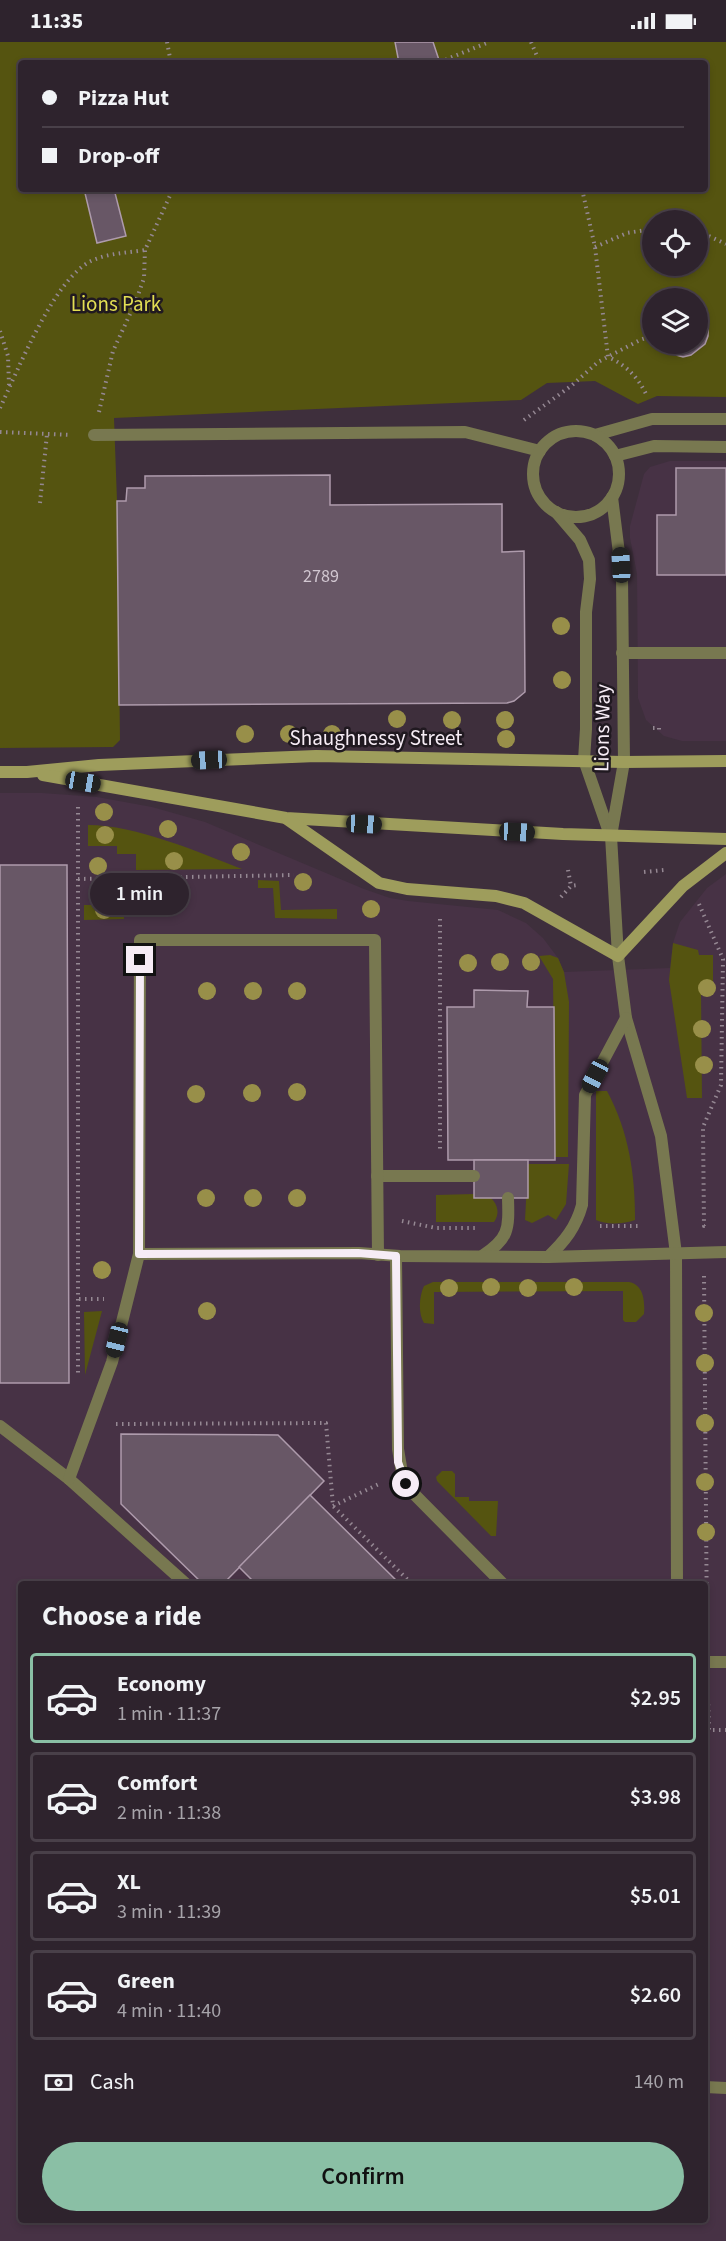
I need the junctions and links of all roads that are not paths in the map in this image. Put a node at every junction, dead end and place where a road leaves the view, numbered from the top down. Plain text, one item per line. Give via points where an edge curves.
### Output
1 (726, 420) edge
2 (94, 435) road end
3 (595, 435) junction
4 (726, 447) edge
5 (540, 451) junction
6 (615, 456) junction
7 (612, 497) junction
8 (556, 512) junction
9 (622, 653) junction
10 (726, 653) edge
11 (584, 760) junction
12 (726, 761) edge
13 (624, 762) junction
14 (0, 772) edge
15 (27, 772) junction
16 (286, 818) junction
17 (611, 836) junction
18 (726, 839) edge
19 (726, 853) edge
20 (618, 956) junction
21 (626, 1018) junction
22 (377, 1176) junction
23 (474, 1176) dead end
24 (508, 1198) dead end
25 (726, 1252) edge
26 (139, 1254) junction
27 (676, 1254) junction
28 (378, 1255) junction
29 (396, 1256) junction
30 (481, 1257) junction
31 (548, 1257) junction
32 (0, 1426) edge
33 (69, 1479) junction
34 (183, 1581) edge
35 (500, 1581) edge
36 (677, 1581) edge
37 (708, 1662) edge
38 (726, 1662) edge
39 (708, 2087) edge
40 (726, 2088) edge

1 - 3 street via 652,419
2 - 5 street via 465,432
3 - 5 street via 576,430 562,433
3 - 6 street
4 - 6 street via 654,446
5 - 8 street via 533,478 545,504
6 - 7 street via 619,477
7 - 8 street via 597,511 584,516
7 - 9 street, Lions Way via 620,553
8 - 11 street, Lions Way via 580,540 589,560
9 - 10 street
9 - 13 street, Lions Way
11 - 13 main road, Shaughnessy Street
11 - 15 main road, Shaughnessy Street via 316,756 99,765
11 - 17 street, Lions Way
12 - 13 main road, Shaughnessy Street
13 - 17 street, Lions Way
14 - 15 main road, Shaughnessy Street
15 - 16 main road, Shaughnessy Street
16 - 17 main road, Shaughnessy Street
16 - 20 main road via 380,883 407,890 496,896 524,903
17 - 18 main road, Shaughnessy Street
17 - 20 street
19 - 20 main road via 683,886
20 - 21 street
21 - 27 street via 661,1136
21 - 31 street via 585,1095 582,1205 578,1219 571,1233
22 - 23 street
22 - 26 street via 375,940 140,940
22 - 28 street
24 - 30 street via 506,1236
25 - 27 street
26 - 28 street
26 - 33 street via 112,1362
27 - 31 street
27 - 36 street
28 - 29 street
29 - 30 street
29 - 35 street via 398,1449 402,1473 413,1493
30 - 31 street
32 - 33 street
33 - 34 street
37 - 38 street
39 - 40 street

